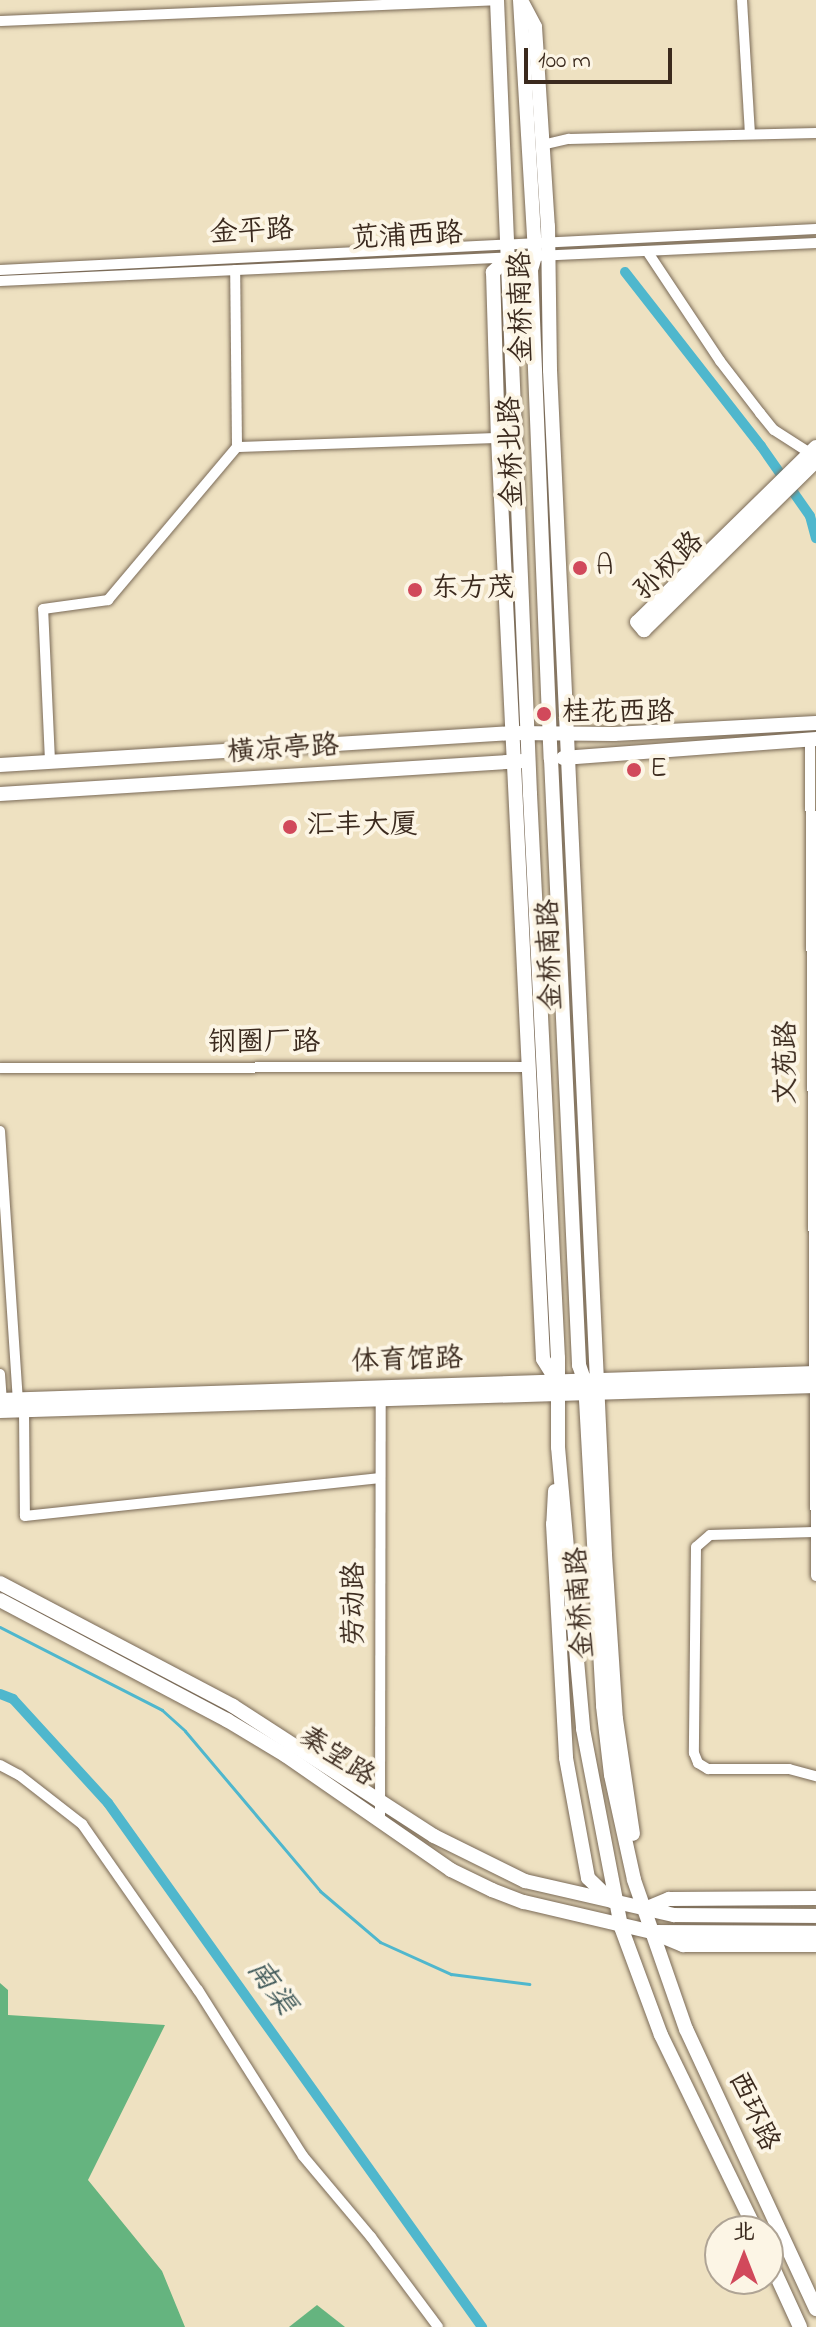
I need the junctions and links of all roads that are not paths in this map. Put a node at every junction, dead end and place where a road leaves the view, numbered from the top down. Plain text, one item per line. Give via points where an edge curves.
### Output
1 (497, 0) edge
2 (521, 0) edge
3 (742, 0) edge
4 (0, 21) edge
5 (816, 133) edge
6 (750, 134) junction
7 (542, 145) junction
8 (816, 229) edge
9 (816, 243) edge
10 (542, 249) junction
11 (508, 251) junction
12 (647, 251) junction
13 (0, 270) edge
14 (235, 270) junction
15 (0, 281) edge
16 (550, 370) junction
17 (537, 398) junction
18 (498, 438) junction
19 (237, 447) junction
20 (810, 459) edge
21 (778, 491) junction
22 (816, 723) edge
23 (521, 733) junction
24 (551, 733) junction
25 (568, 734) junction
26 (813, 739) edge
27 (570, 757) junction
28 (551, 759) junction
29 (50, 761) junction
30 (522, 761) junction
31 (0, 765) edge
32 (0, 794) edge
33 (528, 1067) junction
34 (0, 1068) edge
35 (584, 1091) junction
36 (569, 1118) junction
37 (0, 1131) edge
38 (533, 1149) junction
39 (548, 1175) junction
40 (0, 1374) edge
41 (815, 1380) edge
42 (591, 1388) junction
43 (558, 1389) junction
44 (381, 1395) junction
45 (1, 1405) edge
46 (20, 1407) junction
47 (558, 1447) junction
48 (380, 1478) junction
49 (814, 1532) edge
50 (816, 1576) edge
51 (0, 1583) edge
52 (0, 1600) edge
53 (0, 1765) edge
54 (816, 1776) edge
55 (380, 1801) junction
56 (380, 1819) junction
57 (816, 1898) edge
58 (614, 1904) junction
59 (645, 1909) junction
60 (816, 1916) edge
61 (621, 1927) junction
62 (652, 1932) junction
63 (816, 1933) edge
64 (816, 1945) edge
65 (748, 2215) edge
66 (784, 2292) edge
67 (816, 2309) edge
68 (438, 2327) edge
69 (800, 2327) edge

1 - 4 street
1 - 11 main road, 金桥北路
2 - 7 main road, 金桥南路 via 535,27
2 - 10 main road, 金桥北路
3 - 6 street
5 - 6 street
6 - 7 street via 569,139
7 - 10 main road, 金桥南路
8 - 10 street, 苋浦西路
9 - 12 street, 苋浦西路
10 - 11 street, 苋浦西路
10 - 12 street, 苋浦西路
10 - 16 main road, 金桥南路
10 - 17 main road, 金桥北路 via 531,270
11 - 13 street, 金平路
11 - 14 street, 苋浦西路
11 - 18 main road, 金桥北路 via 493,272
11 - 23 main road, 金桥北路
12 - 20 street via 760,413
14 - 15 street, 苋浦西路
14 - 19 street
16 - 17 main road
16 - 25 main road, 金桥南路
17 - 24 main road, 金桥北路
18 - 19 street
18 - 23 main road, 金桥北路
19 - 29 street via 108,600 43,609
20 - 21 main road, 孙权路
21 - 21 main road, 孙权路 via 637,622 644,630
22 - 25 main road
23 - 24 main road, 横凉亭路
23 - 29 main road, 横凉亭路
23 - 30 main road, 金桥南路
24 - 25 main road, 横凉亭路
24 - 28 main road, 金桥北路
25 - 27 main road, 金桥南路
26 - 27 main road
26 - 41 street, 文苑路
27 - 28 main road, 横凉亭路
27 - 35 main road, 金桥南路
28 - 30 main road, 横凉亭路
28 - 36 main road, 金桥南路
29 - 31 main road, 横凉亭路
30 - 32 main road, 横凉亭路
30 - 33 main road, 金桥南路
30 - 39 main road, 金桥南路
33 - 34 street, 钢圈厂路
33 - 38 main road, 金桥南路
35 - 36 main road
35 - 42 main road, 金桥南路
36 - 42 main road, 金桥南路 via 579,1365
37 - 46 street
38 - 39 main road
38 - 43 main road, 金桥南路 via 543,1359
39 - 43 main road, 金桥南路
40 - 45 street
41 - 42 main road, 体育馆路
41 - 49 street, 文苑路
42 - 43 main road, 体育馆路
42 - 59 main road, 金桥南路 via 603,1706 611,1775
43 - 44 main road, 体育馆路
43 - 47 main road, 金桥南路
44 - 46 main road, 体育馆路
44 - 48 street, 劳动路
45 - 46 main road, 体育馆路
46 - 48 street via 25,1516
47 - 58 main road, 金桥南路 via 583,1729
47 - 58 main road, 金桥南路 via 553,1524 566,1758 588,1878
48 - 55 street, 劳动路
49 - 50 street, 文苑路
49 - 54 street via 710,1535 696,1547 694,1753 708,1769 789,1769
51 - 55 main road, 秦望路 via 233,1706
52 - 56 main road, 秦望路 via 227,1720
53 - 68 street via 82,1824 198,1990 303,2156
55 - 56 street, 劳动路
55 - 58 main road, 秦望路 via 525,1881
56 - 61 main road, 秦望路 via 451,1870 492,1890
57 - 59 main road, 秦望路 via 669,1899
58 - 59 main road, 秦望路
58 - 61 main road, 金桥南路
59 - 60 main road, 秦望路 via 674,1915
59 - 62 main road, 金桥南路
61 - 62 main road, 秦望路
61 - 65 main road, 西环路 via 661,2035
62 - 63 main road, 秦望路
62 - 64 main road, 秦望路 via 683,1945
62 - 67 main road, 西环路 via 686,2029
66 - 69 main road

